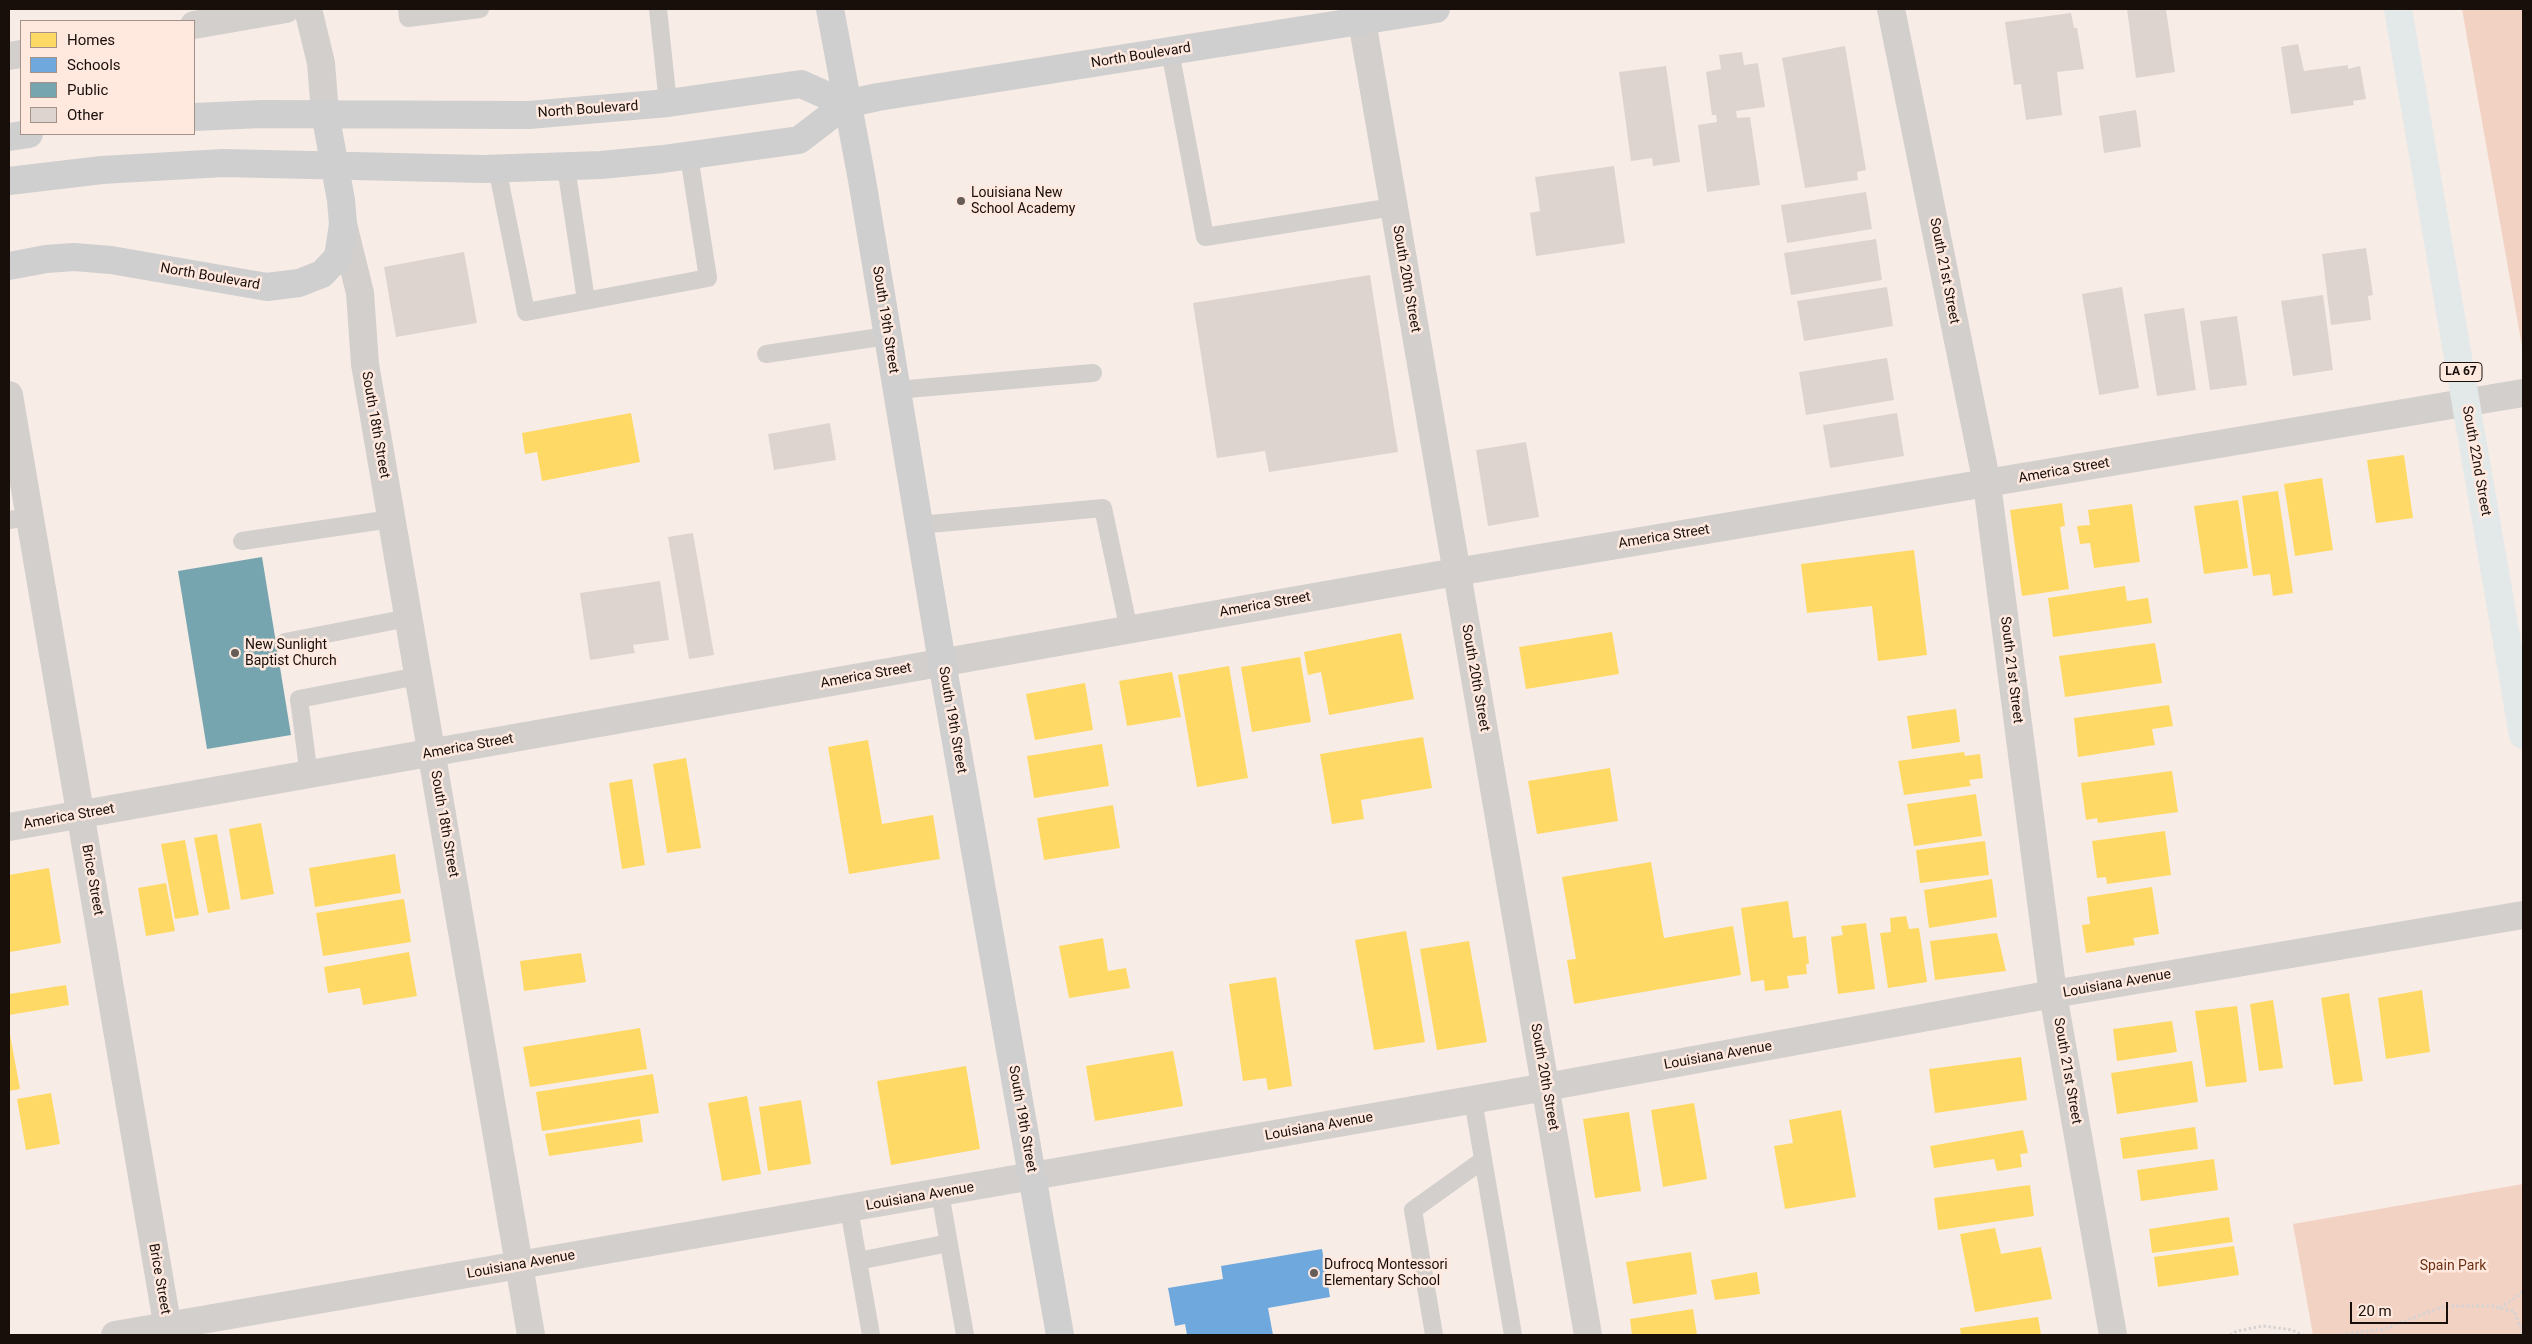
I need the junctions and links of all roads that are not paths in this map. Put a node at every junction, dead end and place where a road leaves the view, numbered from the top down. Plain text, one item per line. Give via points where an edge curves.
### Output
1 (286, 9) edge
2 (308, 9) edge
3 (407, 9) edge
4 (480, 9) edge
5 (658, 9) edge
6 (830, 9) edge
7 (1436, 9) edge
8 (1891, 9) edge
9 (2398, 9) edge
10 (1362, 21) junction
11 (195, 25) edge
12 (1170, 51) junction
13 (668, 103) junction
14 (846, 104) junction
15 (325, 113) junction
16 (195, 117) edge
17 (22, 135) edge
18 (9, 137) edge
19 (689, 156) junction
20 (332, 164) junction
21 (566, 167) junction
22 (497, 168) junction
23 (9, 181) edge
24 (1393, 207) junction
25 (343, 224) junction
26 (9, 266) edge
27 (586, 300) junction
28 (888, 336) junction
29 (766, 354) dead end
30 (1093, 373) dead end
31 (896, 390) junction
32 (2523, 393) edge
33 (9, 395) edge
34 (2466, 404) junction
35 (1987, 484) junction
36 (19, 518) edge
37 (391, 519) junction
38 (919, 525) junction
39 (242, 541) dead end
40 (1456, 572) junction
41 (408, 618) junction
42 (1129, 630) junction
43 (285, 642) dead end
44 (942, 662) junction
45 (418, 676) junction
46 (2523, 735) edge
47 (432, 754) junction
48 (308, 776) junction
49 (80, 815) junction
50 (9, 827) edge
51 (2523, 915) edge
52 (2053, 994) junction
53 (1546, 1087) junction
54 (1473, 1100) junction
55 (1483, 1160) junction
56 (1032, 1178) junction
57 (940, 1193) junction
58 (848, 1209) junction
59 (949, 1243) junction
60 (858, 1261) junction
61 (519, 1266) junction
62 (168, 1331) edge
63 (115, 1335) edge
64 (531, 1335) edge
65 (871, 1335) edge
66 (965, 1335) edge
67 (1060, 1335) edge
68 (1434, 1335) edge
69 (1514, 1335) edge
70 (1588, 1335) edge
71 (2113, 1335) edge

1 - 11 street
2 - 15 street via 321,63
3 - 4 lane via 408,18
5 - 13 lane
6 - 14 street, South 19th Street
7 - 10 street, North Boulevard
8 - 35 street, South 21st Street
9 - 34 main road, South 22nd Street / LA 67
10 - 12 street, North Boulevard
10 - 24 street, South 20th Street
12 - 14 street, North Boulevard
12 - 24 lane via 1205,237
13 - 14 street, North Boulevard via 801,84
13 - 15 street, North Boulevard via 529,115
14 - 19 street, North Boulevard via 799,140
14 - 28 street, South 19th Street
15 - 16 street, North Boulevard
15 - 20 street, North Boulevard
17 - 18 street
19 - 21 street, North Boulevard
19 - 27 lane via 708,278
20 - 22 street, North Boulevard
20 - 23 street, North Boulevard via 162,165
20 - 25 street, North Boulevard
21 - 22 street, North Boulevard
21 - 27 lane
22 - 27 lane via 526,312
24 - 40 street, South 20th Street
25 - 26 street, North Boulevard via 338,257 322,274 299,283 267,287 111,260 74,257
25 - 37 street, South 18th Street via 360,293 365,364
28 - 29 lane
28 - 31 street, South 19th Street
30 - 31 lane
31 - 38 street, South 19th Street
32 - 34 street, America Street
33 - 36 street, Brice Street
34 - 35 street, America Street
34 - 46 main road, South 22nd Street / LA 67
35 - 40 street, America Street
35 - 52 street, South 21st Street
36 - 49 street, Brice Street
37 - 39 lane
37 - 41 street, South 18th Street
38 - 42 lane via 1103,508
38 - 44 street, South 19th Street
40 - 42 street, America Street
40 - 53 street, South 20th Street
41 - 43 lane
41 - 45 street, South 18th Street
42 - 44 street, America Street
44 - 47 street, America Street
44 - 56 street, South 19th Street
45 - 47 street, South 18th Street
45 - 48 lane via 299,699
47 - 48 street, America Street
47 - 61 street, South 18th Street
48 - 49 street, America Street
49 - 50 street, America Street
49 - 62 street, Brice Street
51 - 52 street, Louisiana Avenue
52 - 53 street, Louisiana Avenue
52 - 71 street, South 21st Street
53 - 54 street, Louisiana Avenue
53 - 70 street, South 20th Street
54 - 55 lane
54 - 56 street, Louisiana Avenue
55 - 68 lane via 1413,1210
55 - 69 lane
56 - 57 street, Louisiana Avenue
56 - 67 street, South 19th Street
57 - 58 street, Louisiana Avenue
57 - 59 lane
58 - 60 lane
58 - 61 street, Louisiana Avenue
59 - 60 lane
59 - 66 lane
60 - 65 lane
61 - 62 street, Louisiana Avenue
61 - 64 street, South 18th Street
62 - 63 street, Louisiana Avenue

